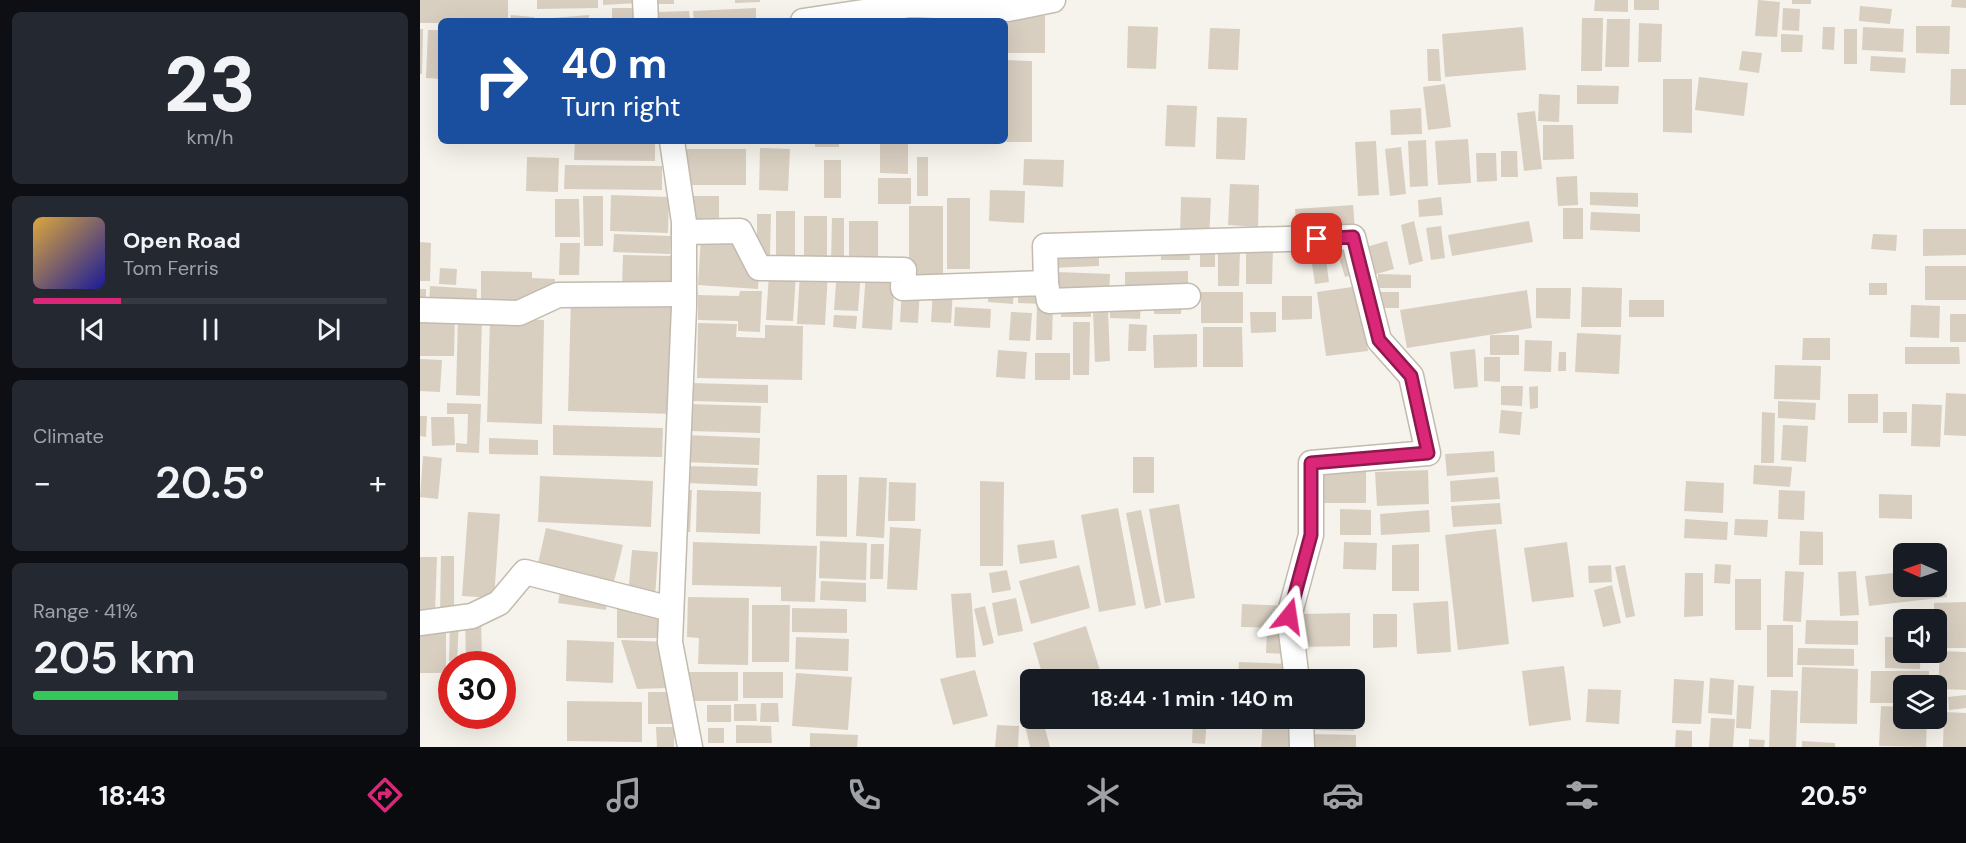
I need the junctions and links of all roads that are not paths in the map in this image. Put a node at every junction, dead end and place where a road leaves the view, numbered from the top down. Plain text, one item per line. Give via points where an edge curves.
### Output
1 (645, 0) edge
2 (1053, 0) edge
3 (646, 18) edge
4 (823, 18) edge
5 (672, 144) edge
6 (684, 232) junction
7 (1046, 284) junction
8 (684, 294) junction
9 (1188, 296) dead end
10 (420, 310) edge
11 (671, 609) junction
12 (420, 623) edge
13 (1296, 669) edge
14 (1301, 729) edge
15 (690, 747) edge
16 (1302, 747) edge

1 - 3 street
2 - 4 street via 1008,9 911,5
5 - 6 street
6 - 7 street via 740,231 759,268 904,270 903,288
6 - 8 street
7 - 9 street via 1049,302
7 - 13 street via 1045,246 1353,237 1379,340 1411,376 1428,453 1311,463 1311,535 1289,616
8 - 10 street via 558,295 519,314
8 - 11 street
11 - 12 street via 525,572 499,603 472,616
11 - 15 street via 670,642
14 - 16 street

